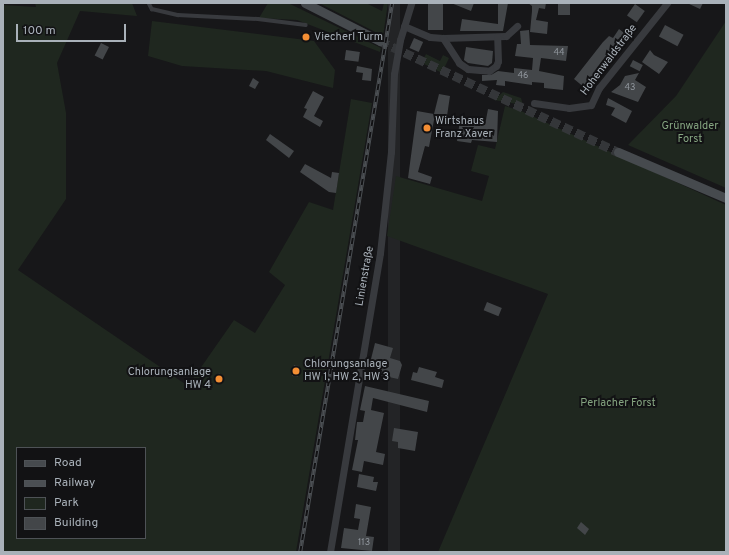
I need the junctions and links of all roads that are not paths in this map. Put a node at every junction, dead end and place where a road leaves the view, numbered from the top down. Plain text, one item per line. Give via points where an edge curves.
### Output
1 (149, 3) edge
2 (305, 3) edge
3 (411, 3) edge
4 (667, 3) edge
5 (306, 25) dead end
6 (404, 26) junction
7 (517, 26) dead end
8 (497, 37) junction
9 (443, 38) junction
10 (380, 41) tunnel mouth
11 (534, 103) dead end
12 (618, 152) tunnel mouth
13 (726, 198) edge
14 (330, 552) edge

1 - 5 lane via 152,9 165,14
2 - 10 main road
3 - 6 street, Linienstraße
4 - 11 street, Hohenwaldstraße via 600,88 590,105 569,108
6 - 9 street via 430,37
6 - 14 street, Linienstraße, bridge via 394,74 391,152 380,253
7 - 8 street via 506,36
8 - 9 street
8 - 9 street via 498,61 489,71 468,69 459,63
12 - 13 main road

